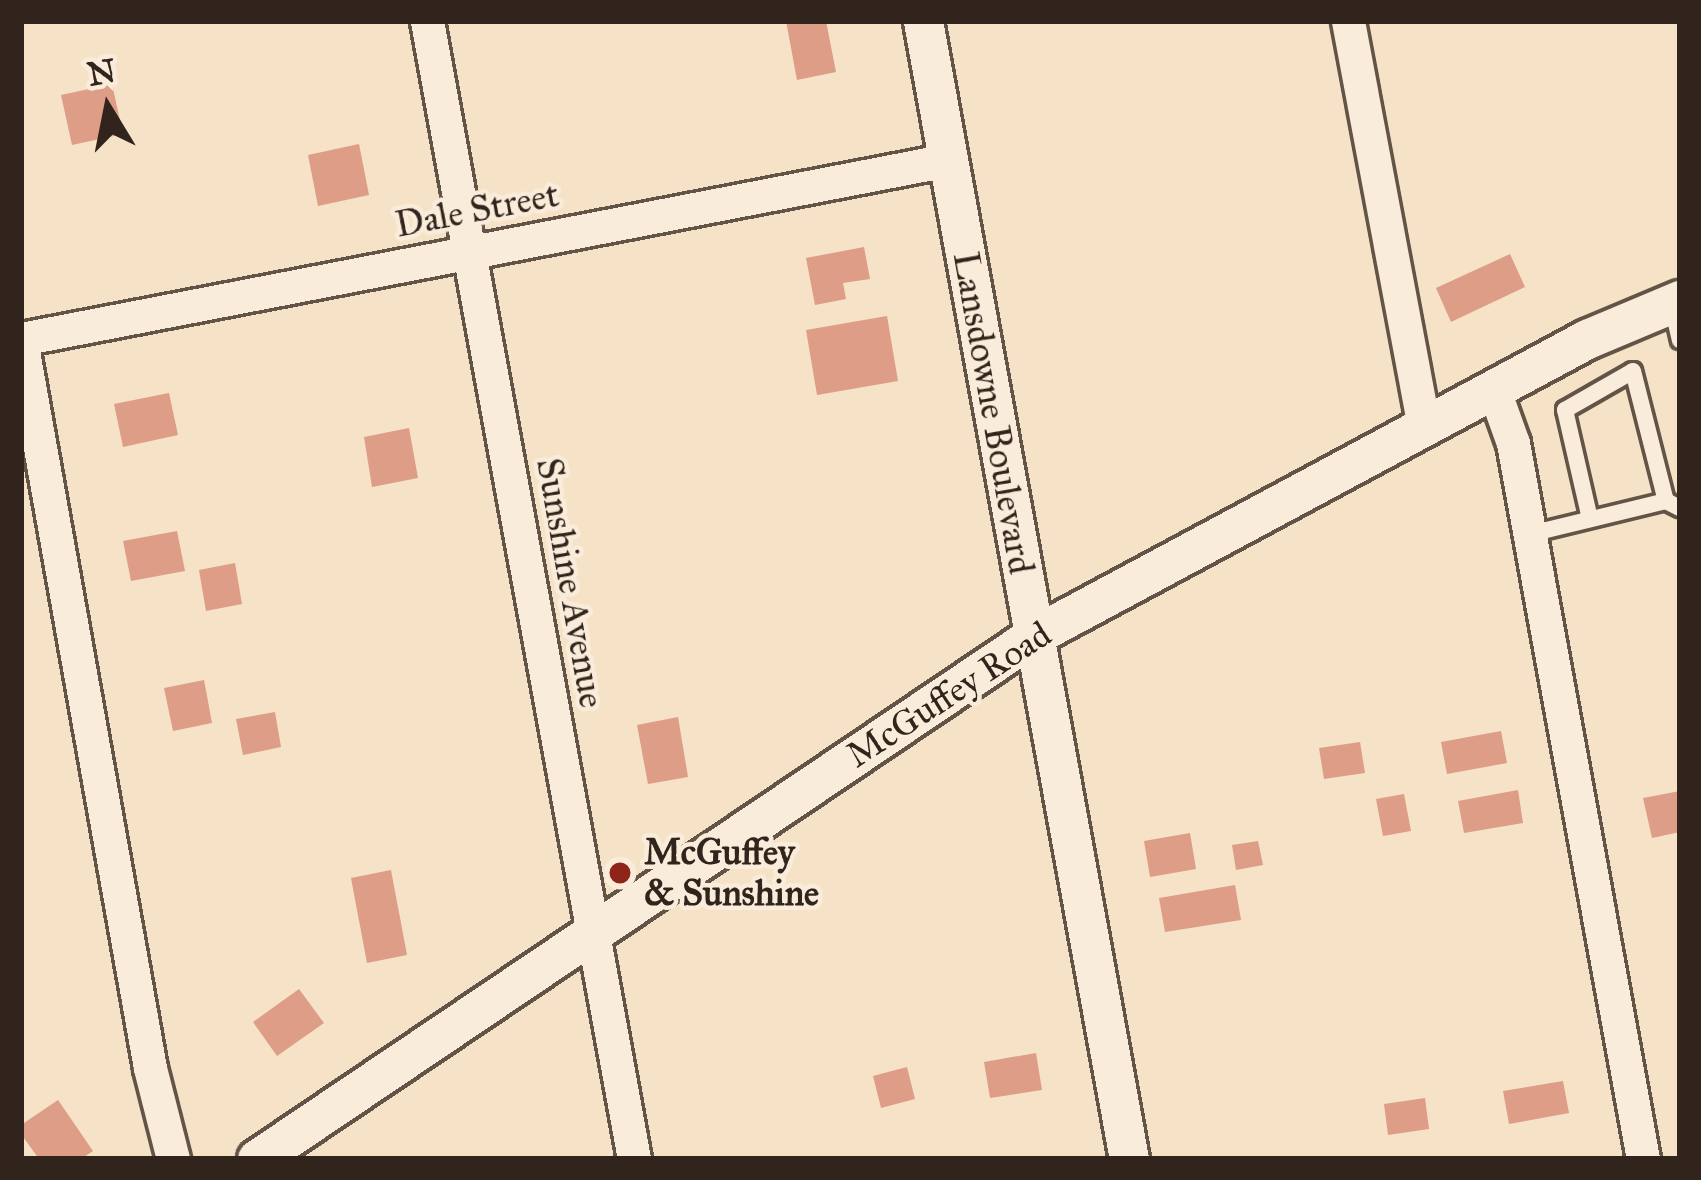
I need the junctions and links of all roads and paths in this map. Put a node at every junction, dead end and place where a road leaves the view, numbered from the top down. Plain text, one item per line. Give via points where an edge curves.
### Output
1 (428, 21) edge
2 (923, 21) edge
3 (1348, 21) edge
4 (948, 160) junction
5 (471, 250) junction
6 (1677, 314) edge
7 (21, 339) edge
8 (1493, 390) junction
9 (1424, 427) junction
10 (1673, 505) edge
11 (1590, 519) junction
12 (1530, 534) junction
13 (1034, 636) junction
14 (593, 933) junction
15 (173, 1159) edge
16 (257, 1159) edge
17 (634, 1159) edge
18 (1129, 1159) edge
19 (1643, 1159) edge

1 - 5 street, Sunshine Avenue
2 - 4 street, Lansdowne Boulevard
3 - 9 street
4 - 5 street, Dale Street
4 - 13 street, Lansdowne Boulevard
5 - 7 street, Dale Street
5 - 14 street, Sunshine Avenue
6 - 8 street, McGuffey Road via 1587,339
7 - 15 street via 150,1068
8 - 9 street, McGuffey Road
8 - 12 street via 1513,443
9 - 13 street, McGuffey Road
10 - 11 lane
10 - 11 lane via 1633,371 1565,410
11 - 12 lane
12 - 19 street
13 - 14 street, McGuffey Road
13 - 18 street, Lansdowne Boulevard
14 - 16 street, McGuffey Road
14 - 17 street, Sunshine Avenue

